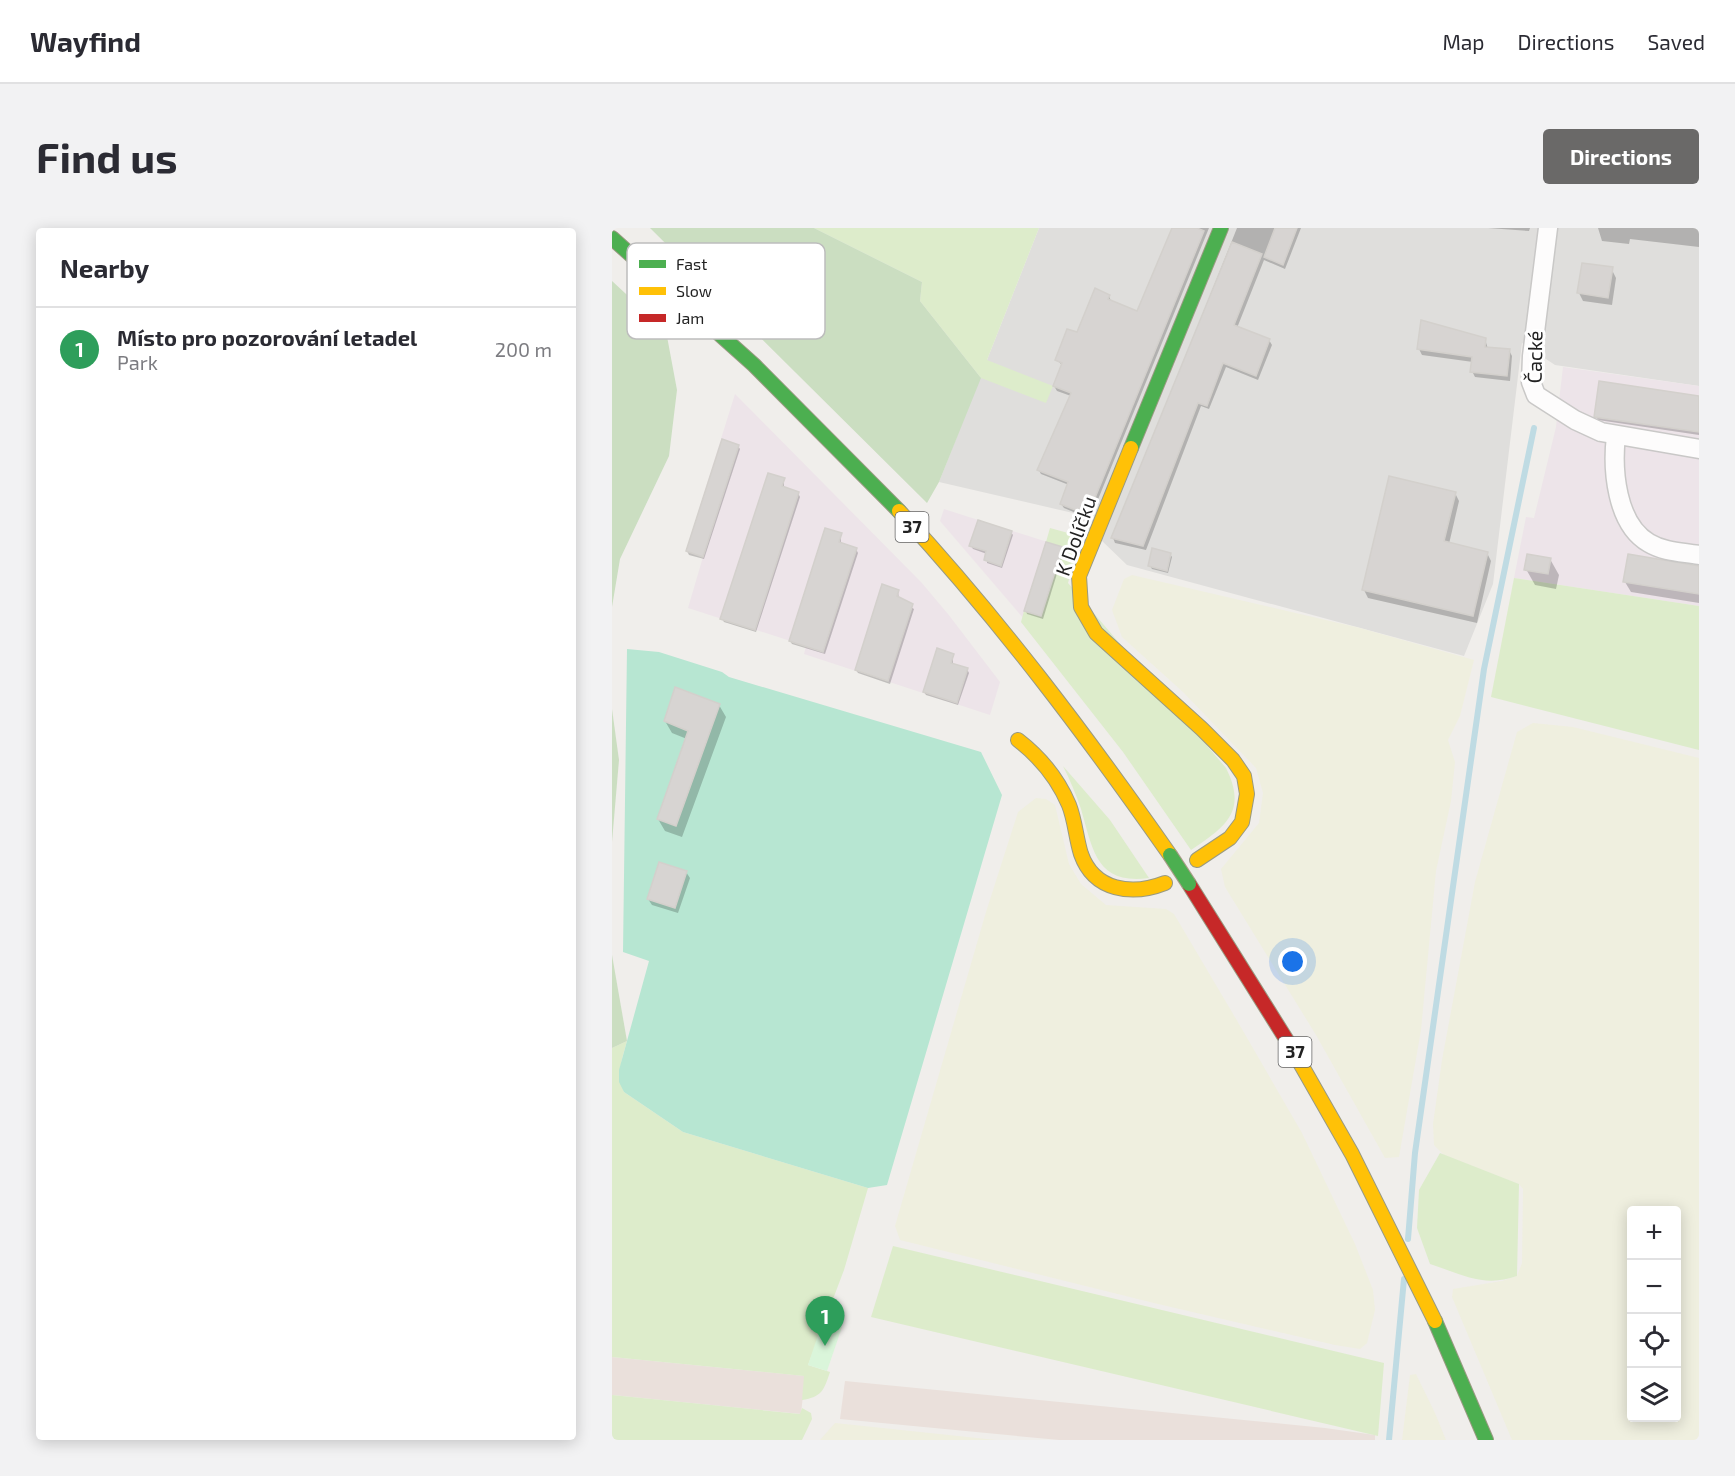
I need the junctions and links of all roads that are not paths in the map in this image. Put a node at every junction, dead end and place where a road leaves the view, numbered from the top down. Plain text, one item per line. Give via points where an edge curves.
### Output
1 (1221, 228) edge
2 (1548, 228) edge
3 (612, 238) edge
4 (627, 251) edge
5 (727, 339) edge
6 (1616, 436) junction
7 (1699, 449) edge
8 (1699, 555) edge
9 (1018, 740) dead end
10 (1197, 860) dead end
11 (1165, 883) dead end
12 (1486, 1440) edge

1 - 10 main road, K Dolíčku via 1079,576 1077,590 1078,603 1096,633 1202,729 1244,776 1247,794 1242,822 1230,838
2 - 6 street, Čacké via 1532,356 1533,389 1542,400 1575,420
3 - 4 main road, 37, bridge
5 - 12 main road, 37, bridge via 876,487 974,595 1083,733 1170,855 1237,955 1305,1069 1390,1226
6 - 7 street, Čacké
6 - 8 street via 1617,482 1635,530 1661,548
9 - 11 main road via 1048,769 1061,790 1083,858 1098,879 1131,892

